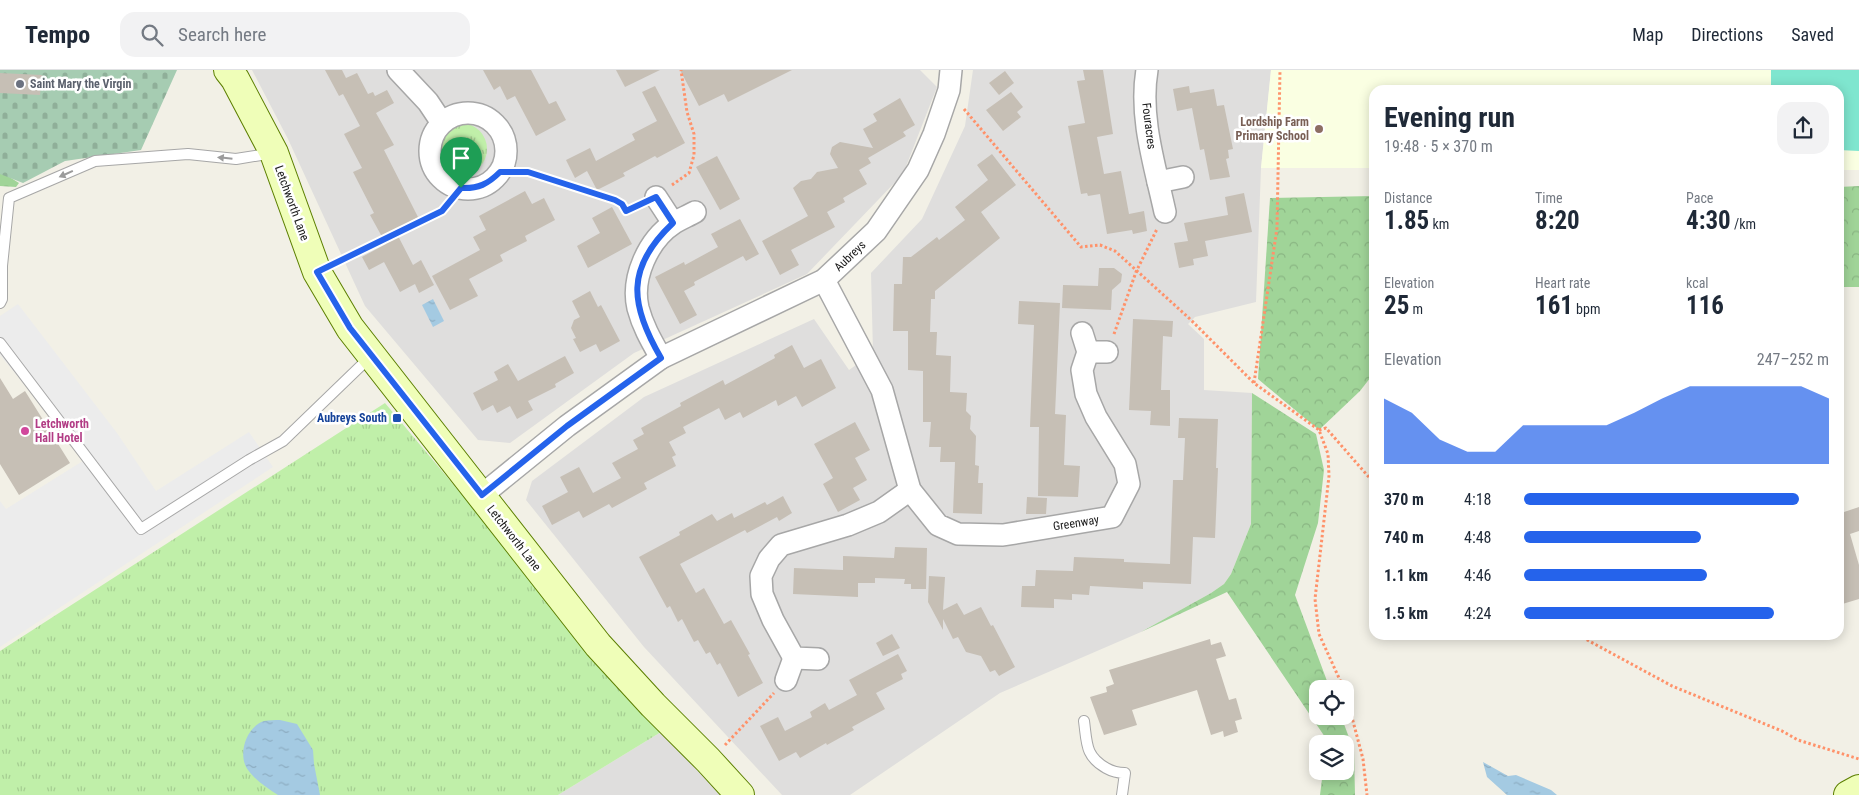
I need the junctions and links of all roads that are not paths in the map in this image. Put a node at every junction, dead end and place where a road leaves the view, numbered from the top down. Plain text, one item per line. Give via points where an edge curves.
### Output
1 (228, 70) edge
2 (398, 70) edge
3 (1147, 70) edge
4 (950, 80) edge
5 (442, 123) junction
6 (274, 153) junction
7 (1183, 177) dead end
8 (1158, 182) junction
9 (5, 197) edge
10 (656, 197) road end
11 (695, 212) dead end
12 (1165, 212) road end
13 (673, 223) junction
14 (1, 266) edge
15 (824, 280) junction
16 (0, 303) edge
17 (0, 343) edge
18 (1093, 346) road end
19 (372, 355) junction
20 (661, 358) junction
21 (910, 490) junction
22 (482, 495) junction
23 (794, 658) junction
24 (818, 659) dead end
25 (786, 680) road end
26 (1084, 721) dead end
27 (1859, 789) edge
28 (740, 795) edge
29 (1122, 795) edge
30 (1848, 795) edge

1 - 6 street, Letchworth Lane
2 - 5 street via 428,102
3 - 8 street, Fouracres via 1145,108
4 - 15 street, Aubreys via 934,134 918,170 876,231
5 - 5 street via 430,146 431,159 438,174 449,184 461,188 473,189 490,183 506,159 506,142 497,126 482,115 463,113
6 -> 9 lane via 236,159 188,154 95,161
6 - 19 street, Letchworth Lane via 317,272 350,328
7 - 8 street
8 - 12 street, Fouracres
9 - 14 lane
10 - 13 street
11 - 13 street
13 - 20 street via 648,252 638,282 640,315
14 - 16 lane
15 - 20 street, Aubreys
15 - 21 street, Greenway via 882,390
17 - 19 lane via 141,529 284,441
18 - 21 street, Greenway via 1082,370 1086,394 1125,464 1129,484 1112,517 1002,535 958,534 938,526
19 - 22 street, Letchworth Lane
20 - 22 street, Aubreys via 567,426
21 - 23 street via 879,512 848,526 781,546 769,559 761,576 762,594 772,620
22 - 28 street, Letchworth Lane via 598,645
23 - 24 street
23 - 25 street
26 - 29 lane via 1087,748 1094,761 1116,773 1125,773
27 - 30 street

